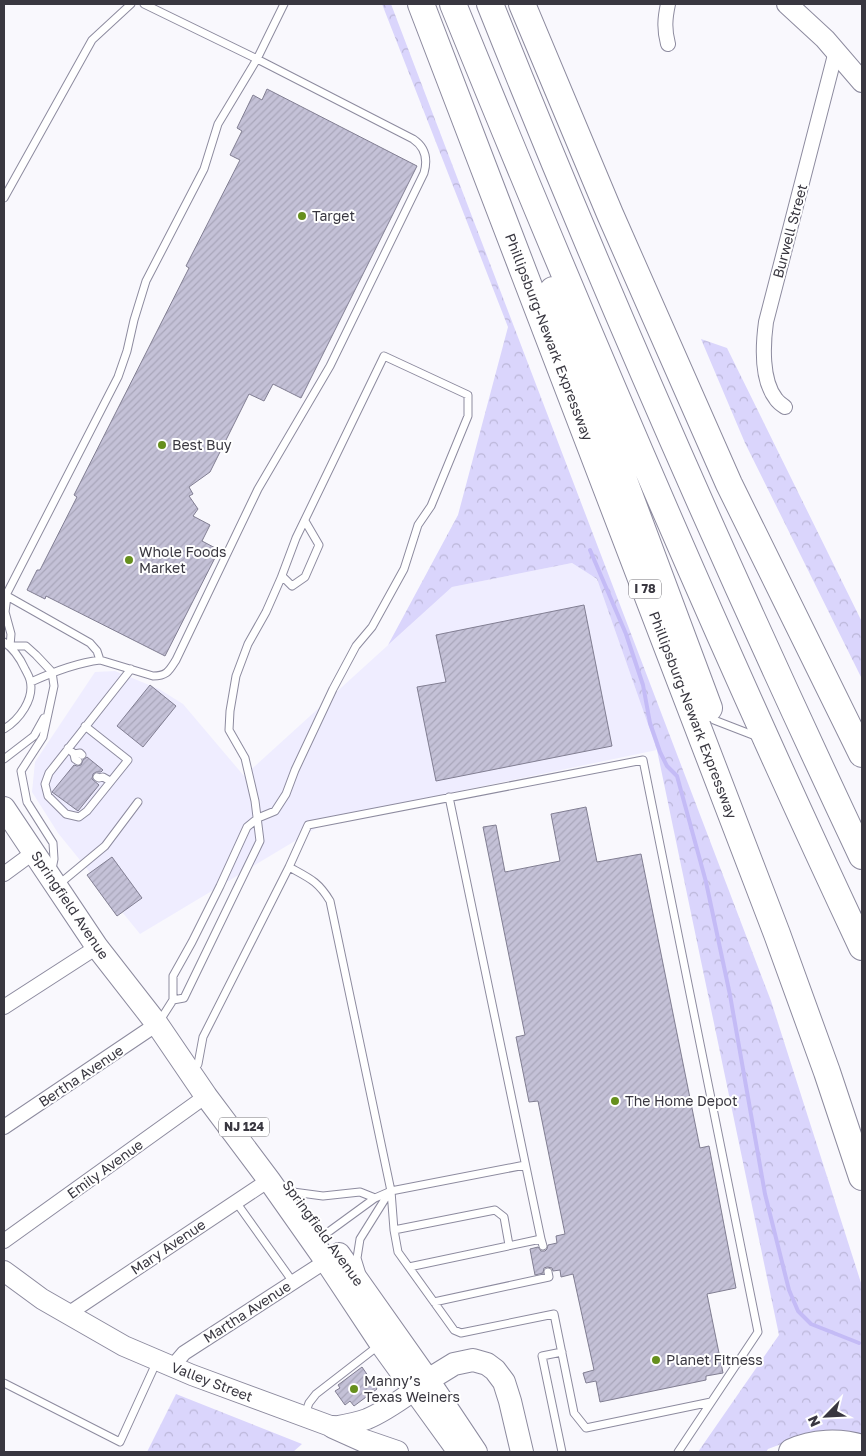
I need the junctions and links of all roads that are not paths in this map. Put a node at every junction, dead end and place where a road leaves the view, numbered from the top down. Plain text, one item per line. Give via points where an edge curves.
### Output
1 (132, 4) edge
2 (144, 4) edge
3 (284, 4) edge
4 (421, 4) edge
5 (453, 4) edge
6 (490, 4) edge
7 (522, 4) edge
8 (668, 4) edge
9 (787, 4) edge
10 (668, 44) dead end
11 (836, 51) junction
12 (257, 59) junction
13 (480, 69) junction
14 (862, 82) edge
15 (4, 198) edge
16 (785, 407) dead end
17 (304, 521) junction
18 (282, 576) junction
19 (5, 598) edge
20 (7, 644) edge
21 (100, 660) junction
22 (131, 669) junction
23 (52, 672) junction
24 (31, 682) junction
25 (48, 711) junction
26 (714, 720) junction
27 (85, 726) junction
28 (4, 729) edge
29 (768, 741) junction
30 (68, 748) junction
31 (861, 753) edge
32 (78, 757) dead end
33 (4, 758) edge
34 (101, 775) dead end
35 (110, 781) junction
36 (449, 797) junction
37 (138, 802) dead end
38 (4, 808) edge
39 (258, 818) junction
40 (34, 852) junction
41 (862, 856) edge
42 (289, 868) junction
43 (4, 874) edge
44 (53, 882) junction
45 (777, 934) junction
46 (97, 947) junction
47 (862, 947) edge
48 (173, 1000) junction
49 (4, 1007) edge
50 (157, 1024) junction
51 (198, 1064) junction
52 (206, 1096) junction
53 (4, 1127) edge
54 (525, 1165) junction
55 (862, 1177) edge
56 (269, 1180) junction
57 (390, 1191) junction
58 (293, 1192) junction
59 (376, 1198) junction
60 (236, 1202) junction
61 (394, 1230) junction
62 (319, 1239) junction
63 (4, 1242) edge
64 (509, 1245) junction
65 (326, 1261) junction
66 (409, 1267) junction
67 (4, 1271) edge
68 (548, 1272) dead end
69 (293, 1282) junction
70 (366, 1292) junction
71 (434, 1302) junction
72 (68, 1314) junction
73 (380, 1344) junction
74 (562, 1352) junction
75 (165, 1364) junction
76 (4, 1383) edge
77 (421, 1385) junction
78 (711, 1402) junction
79 (304, 1417) junction
80 (333, 1427) junction
81 (862, 1448) edge
82 (397, 1452) edge
83 (459, 1452) edge
84 (476, 1452) edge
85 (522, 1452) edge
86 (562, 1452) edge
87 (678, 1452) edge
88 (792, 1452) edge

1 - 15 lane via 92,40
2 - 12 lane
3 - 12 lane
4 - 45 highway, Phillipsburg-Newark Expressway / I 78
5 - 13 highway
6 - 41 highway via 672,438
7 - 31 highway via 610,214 726,475
8 - 10 street via 664,20
9 - 11 main road
11 - 14 main road
11 - 16 street, Burwell Street via 766,322 767,376 776,398
12 - 19 lane via 218,124 204,169 146,281 118,377
12 - 22 lane via 413,139 424,152 426,166 330,366 258,489 176,660 161,676
13 - 26 highway via 503,159
13 - 29 highway via 620,407
17 - 18 lane
17 - 18 lane via 319,544 305,576 292,586
17 - 39 lane via 384,356 468,395 468,416 431,506 418,525 404,569 333,689 286,794 275,811
18 - 39 lane via 248,644 236,676 230,711 229,730 245,758
19 - 20 lane via 11,634
19 - 21 lane via 90,643
20 - 23 lane via 26,646
20 - 24 lane via 21,659
21 - 22 lane
21 - 23 lane
22 - 27 lane
23 - 24 lane
23 - 25 lane via 54,686
24 - 28 lane via 26,706
25 - 33 lane via 34,736
25 - 44 lane via 43,737 21,771 27,802 53,843
26 - 29 lane
26 - 45 highway via 750,824
27 - 30 lane
27 - 35 lane via 128,760
29 - 47 highway
30 - 32 lane
30 - 35 lane via 49,773 45,784 48,796 66,814 79,817
34 - 35 lane
36 - 42 lane via 308,825
36 - 54 lane
36 - 78 lane via 643,760 758,1332
37 - 44 lane via 105,846
38 - 40 main road, Springfield Avenue / NJ 124
39 - 48 lane via 247,827 173,976
39 - 48 lane via 260,841 184,998
40 - 43 street
40 - 44 main road, Springfield Avenue / NJ 124
42 - 51 lane via 203,1037
42 - 57 lane via 322,887 330,900
44 - 46 main road, Springfield Avenue / NJ 124
45 - 55 highway, Phillipsburg-Newark Expressway / I 78
46 - 49 street
46 - 50 main road, Springfield Avenue / NJ 124
48 - 50 lane
50 - 51 main road, Springfield Avenue / NJ 124
50 - 52 main road, Springfield Avenue / NJ 124
50 - 53 street, Bertha Avenue
51 - 58 main road, Springfield Avenue / NJ 124
52 - 56 main road, Springfield Avenue / NJ 124
52 - 63 street, Emily Avenue
54 - 57 lane
54 - 64 lane via 542,1243
56 - 60 street, Mary Avenue
56 - 62 main road, Springfield Avenue / NJ 124
57 - 59 lane
57 - 61 lane
57 - 70 lane via 360,1239 357,1258
58 - 59 lane via 323,1196 360,1192
58 - 62 main road, Springfield Avenue / NJ 124
59 - 62 lane
60 - 69 lane
60 - 72 street, Mary Avenue
61 - 64 lane via 495,1210 504,1217
61 - 66 lane via 398,1252
62 - 65 main road, Springfield Avenue / NJ 124
62 - 70 main road, Springfield Avenue / NJ 124
64 - 66 lane
65 - 69 street, Martha Avenue
65 - 73 main road, Springfield Avenue / NJ 124
66 - 71 lane
67 - 72 main road, Valley Street
68 - 71 lane via 549,1277
69 - 75 street, Martha Avenue
70 - 77 main road, Springfield Avenue / NJ 124
71 - 74 lane via 454,1330 461,1333 554,1314
72 - 75 main road, Valley Street via 124,1346
73 - 77 main road, Springfield Avenue / NJ 124
73 - 79 lane via 316,1394
74 - 78 lane via 574,1413 586,1428
74 - 86 lane via 542,1356
75 - 76 lane via 120,1442
75 - 79 main road, Valley Street
77 - 80 main road via 379,1413
77 - 83 main road, Springfield Avenue / NJ 124
77 - 84 main road, Springfield Avenue / NJ 124
77 - 85 main road via 454,1364 473,1360 487,1364 504,1382
78 - 87 lane
79 - 80 main road, Valley Street
80 - 82 main road via 361,1443
81 - 88 highway via 828,1444

